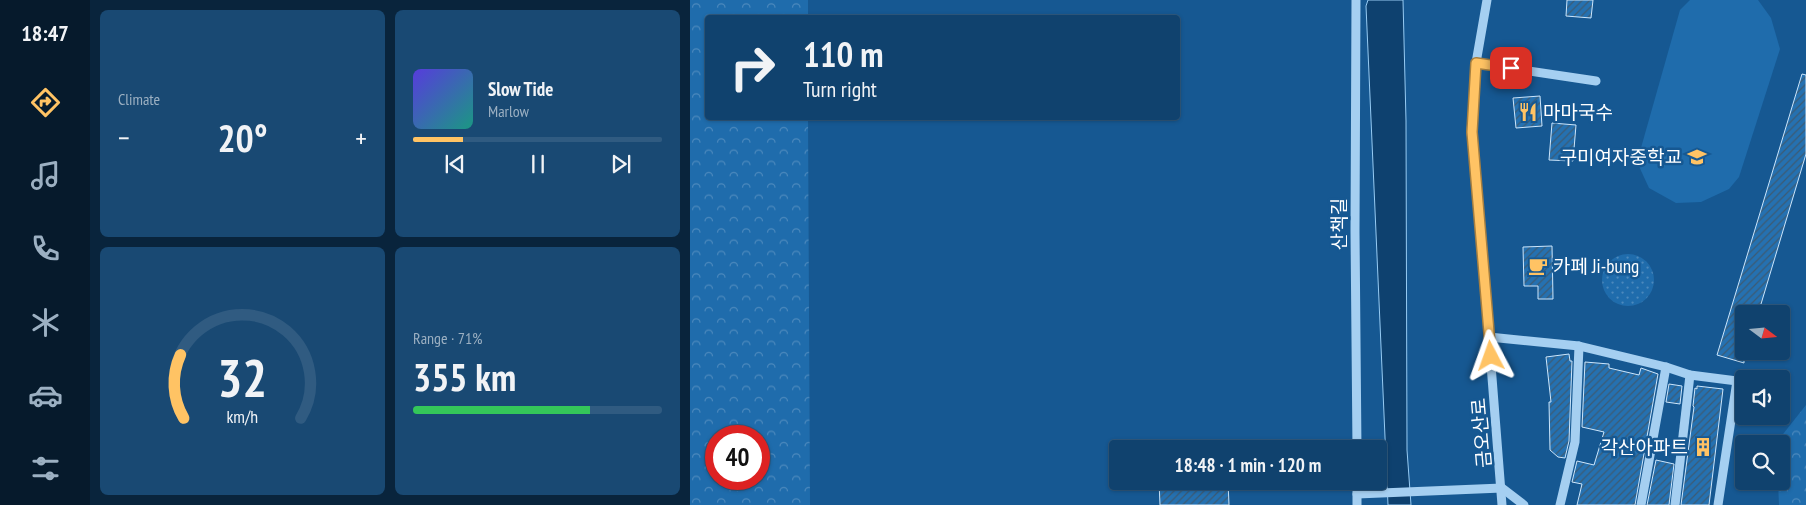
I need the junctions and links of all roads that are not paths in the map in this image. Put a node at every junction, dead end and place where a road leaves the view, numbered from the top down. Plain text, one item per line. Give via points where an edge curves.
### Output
1 (1356, 0) edge
2 (1487, 0) edge
3 (1476, 63) junction
4 (1596, 81) dead end
5 (1489, 337) junction
6 (1578, 346) junction
7 (1666, 367) junction
8 (1690, 375) junction
9 (1357, 440) edge
10 (1502, 488) junction
11 (1357, 490) edge
12 (1357, 494) junction
13 (1357, 505) edge
14 (1502, 505) edge
15 (1524, 505) edge
16 (1560, 505) edge
17 (1641, 505) edge
18 (1675, 505) edge
19 (1718, 505) edge

1 - 9 street, 산책길
2 - 3 street, 금오산로
3 - 4 street
3 - 5 street, 금오산로 via 1472,132
5 - 6 street
5 - 10 street, 금오산로
6 - 7 street
6 - 16 street via 1575,442
7 - 8 street
7 - 17 street
8 - 18 street
8 - 19 street via 1737,381
10 - 12 street
10 - 14 street, 금오산로
10 - 15 street
11 - 12 street
12 - 13 street

